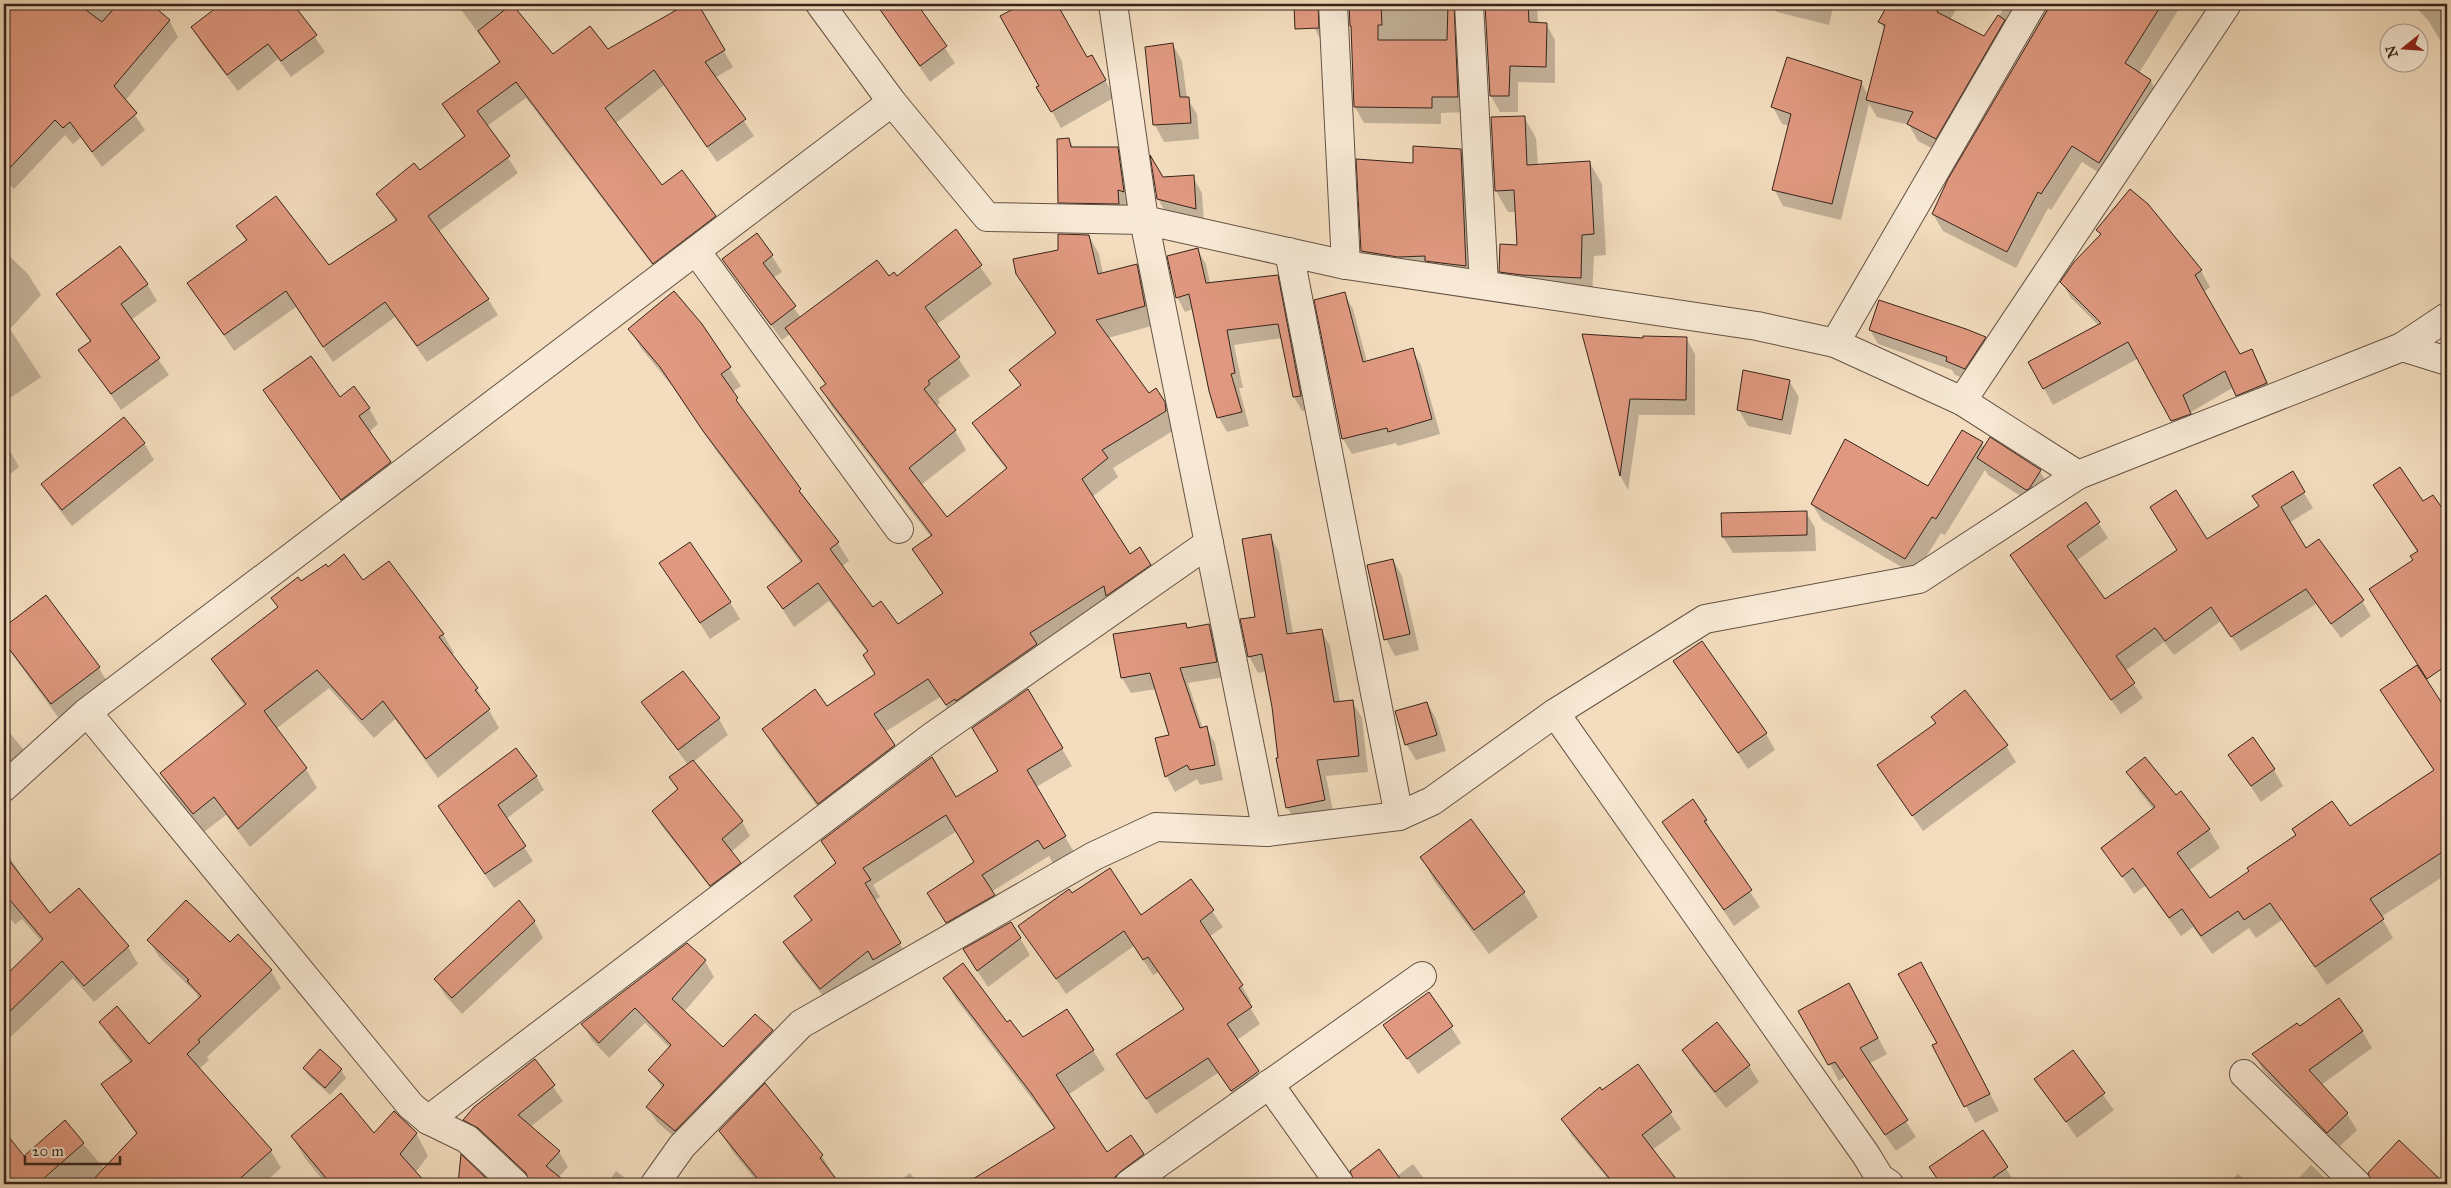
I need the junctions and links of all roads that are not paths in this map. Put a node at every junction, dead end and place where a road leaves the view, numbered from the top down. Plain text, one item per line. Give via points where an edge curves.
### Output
1 (820, 4) edge
2 (1113, 4) edge
3 (1333, 4) edge
4 (1469, 4) edge
5 (2032, 4) edge
6 (2228, 4) edge
7 (892, 102) junction
8 (1144, 220) junction
9 (696, 251) junction
10 (1290, 252) junction
11 (1346, 265) junction
12 (1484, 285) junction
13 (2447, 317) edge
14 (1835, 343) junction
15 (2402, 347) junction
16 (2447, 361) edge
17 (1962, 401) junction
18 (2078, 475) junction
19 (899, 529) dead end
20 (1209, 543) junction
21 (87, 712) junction
22 (1555, 713) junction
23 (4, 787) edge
24 (1399, 816) junction
25 (1267, 832) junction
26 (1422, 976) dead end
27 (2244, 1074) dead end
28 (1269, 1084) junction
29 (428, 1120) junction
30 (515, 1184) edge
31 (655, 1184) edge
32 (1129, 1184) edge
33 (1340, 1184) edge
34 (1889, 1184) edge
35 (2357, 1184) edge

1 - 7 street
2 - 8 street
3 - 11 street
4 - 12 street
5 - 14 street
6 - 17 street
7 - 8 street via 987,217
7 - 9 street
8 - 10 street
8 - 20 street
9 - 19 street
9 - 21 street
10 - 11 street
10 - 24 street
11 - 12 street
12 - 14 street via 1757,326
13 - 15 street
14 - 17 street
15 - 16 street
15 - 18 street
17 - 18 street
18 - 22 street via 1919,579 1704,620
20 - 25 street
20 - 29 street via 933,736
21 - 23 street
21 - 29 street via 411,1106
22 - 24 street via 1432,800
22 - 34 street via 1880,1178
24 - 25 street
25 - 31 street via 1156,827 1094,856 801,1024 682,1146
26 - 28 street
27 - 35 street
28 - 32 street
28 - 33 street
29 - 30 street via 467,1139

